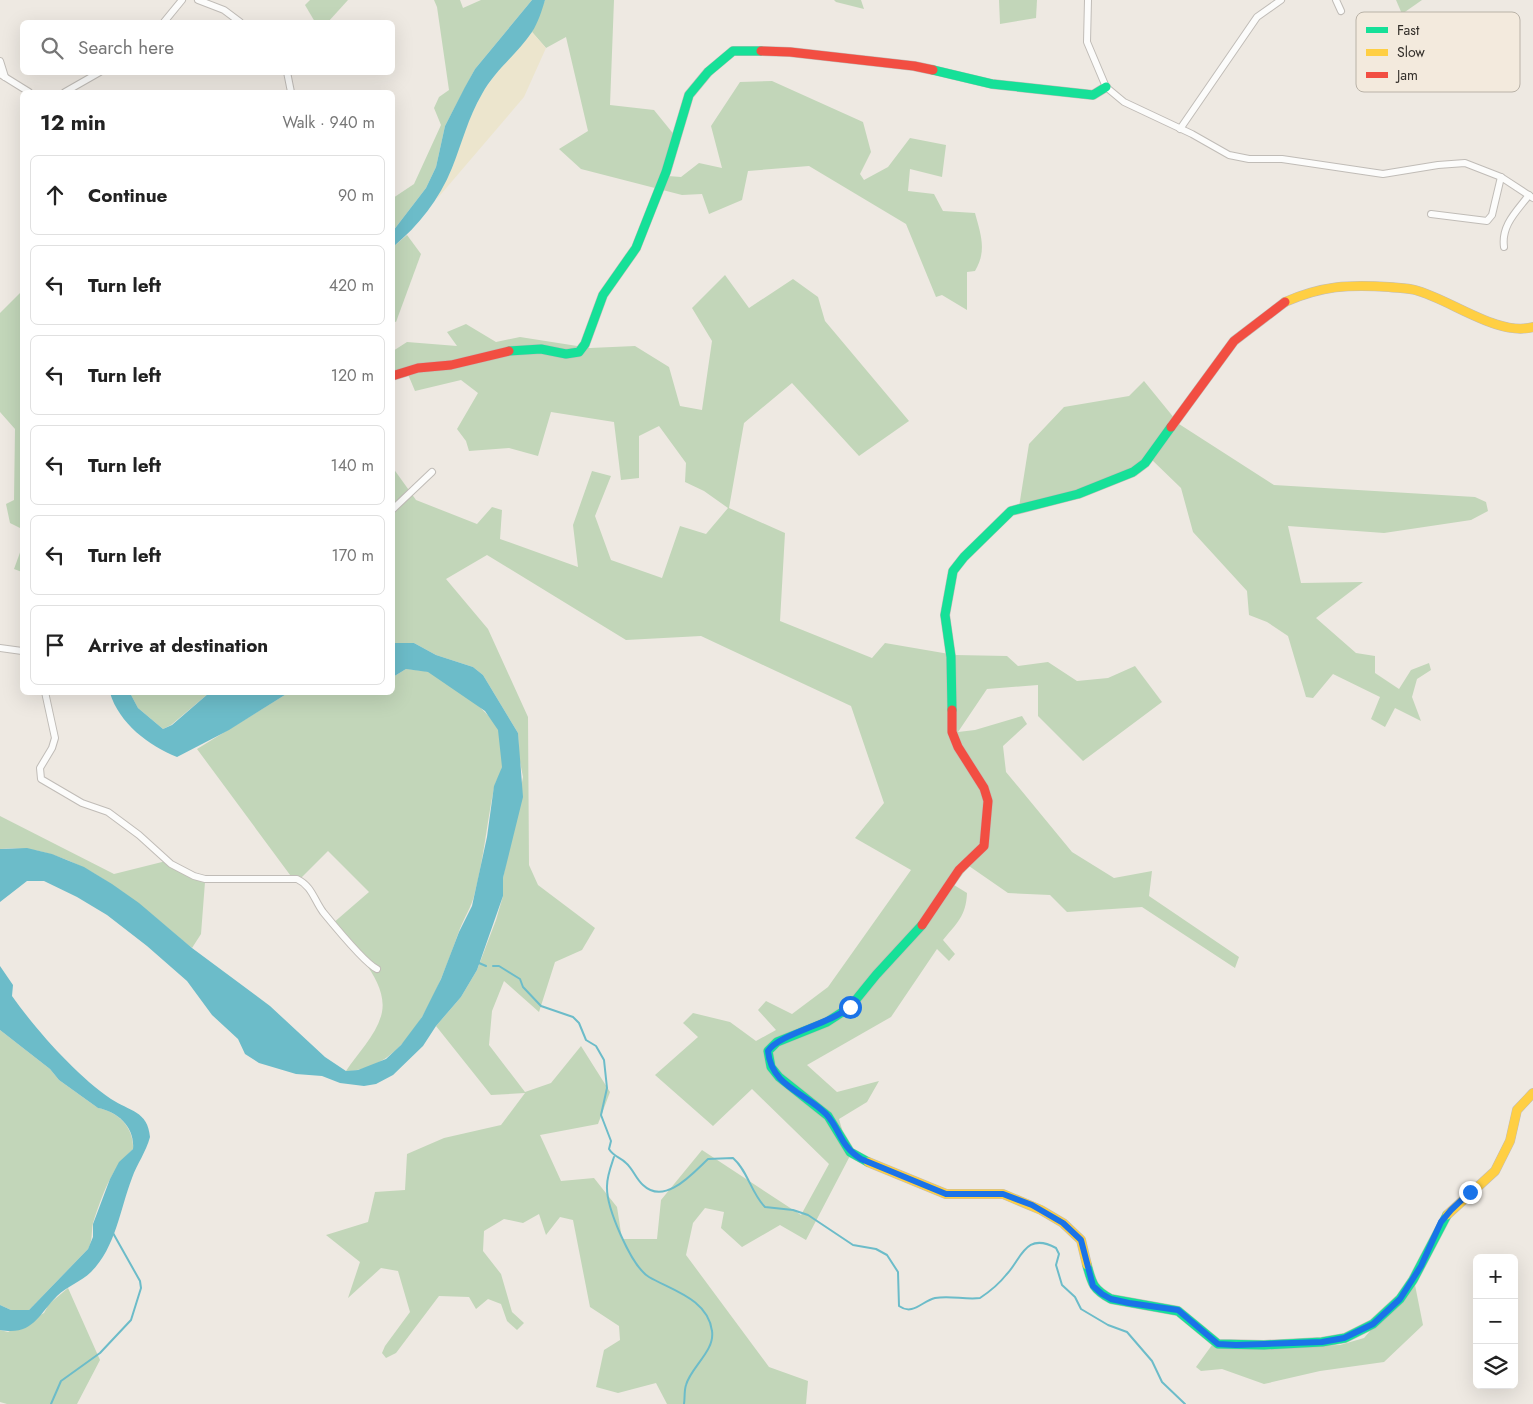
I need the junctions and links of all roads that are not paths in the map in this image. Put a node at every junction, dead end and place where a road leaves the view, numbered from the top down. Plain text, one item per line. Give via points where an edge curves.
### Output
1 (182, 0) edge
2 (198, 0) edge
3 (1088, 0) edge
4 (1281, 0) edge
5 (1336, 0) edge
6 (1341, 11) dead end
7 (166, 20) edge
8 (237, 20) edge
9 (0, 62) edge
10 (2, 75) edge
11 (95, 75) edge
12 (288, 75) edge
13 (1106, 87) junction
14 (27, 90) edge
15 (68, 90) edge
16 (291, 90) edge
17 (1180, 129) junction
18 (1501, 177) junction
19 (1531, 196) edge
20 (1431, 214) dead end
21 (1504, 247) dead end
22 (1533, 327) edge
23 (395, 375) edge
24 (432, 472) dead end
25 (395, 507) edge
26 (0, 648) edge
27 (20, 651) edge
28 (46, 695) edge
29 (377, 969) dead end
30 (1533, 1093) edge

1 - 7 street
2 - 8 street via 224,10
3 - 13 street via 1087,42
4 - 17 street via 1257,17
5 - 6 street
9 - 10 street
10 - 14 street
11 - 15 street
12 - 16 street
13 - 17 street via 1124,102
13 - 23 street via 1093,95 992,84 914,66 790,52 733,51 708,72 689,95 666,172 636,248 603,295 579,352 566,354 541,349 499,352
17 - 18 street via 1240,158 1282,159 1383,174 1458,163 1477,166
18 - 19 street
18 - 20 street via 1492,215 1487,221
19 - 21 street via 1508,222
22 - 30 street via 1522,330 1498,324 1415,290 1341,285 1304,293 1272,310 1234,341 1145,463 1133,472 1078,494 1021,507 1006,514 953,570 946,595 952,732 988,801 984,846 959,870 930,918 850,1007 828,1022 777,1042 768,1051 779,1077 828,1116 841,1141 861,1159 946,1194 1003,1194 1032,1205 1063,1223 1081,1240 1093,1286 1102,1294 1129,1303 1178,1310 1218,1344 1236,1345 1322,1342 1344,1338 1373,1324 1400,1299 1413,1280 1441,1222 1495,1171 1510,1141 1518,1110
24 - 25 street
26 - 27 street
28 - 29 street via 56,738 40,768 41,779 82,803 108,812 171,864 194,876 302,881 322,911

